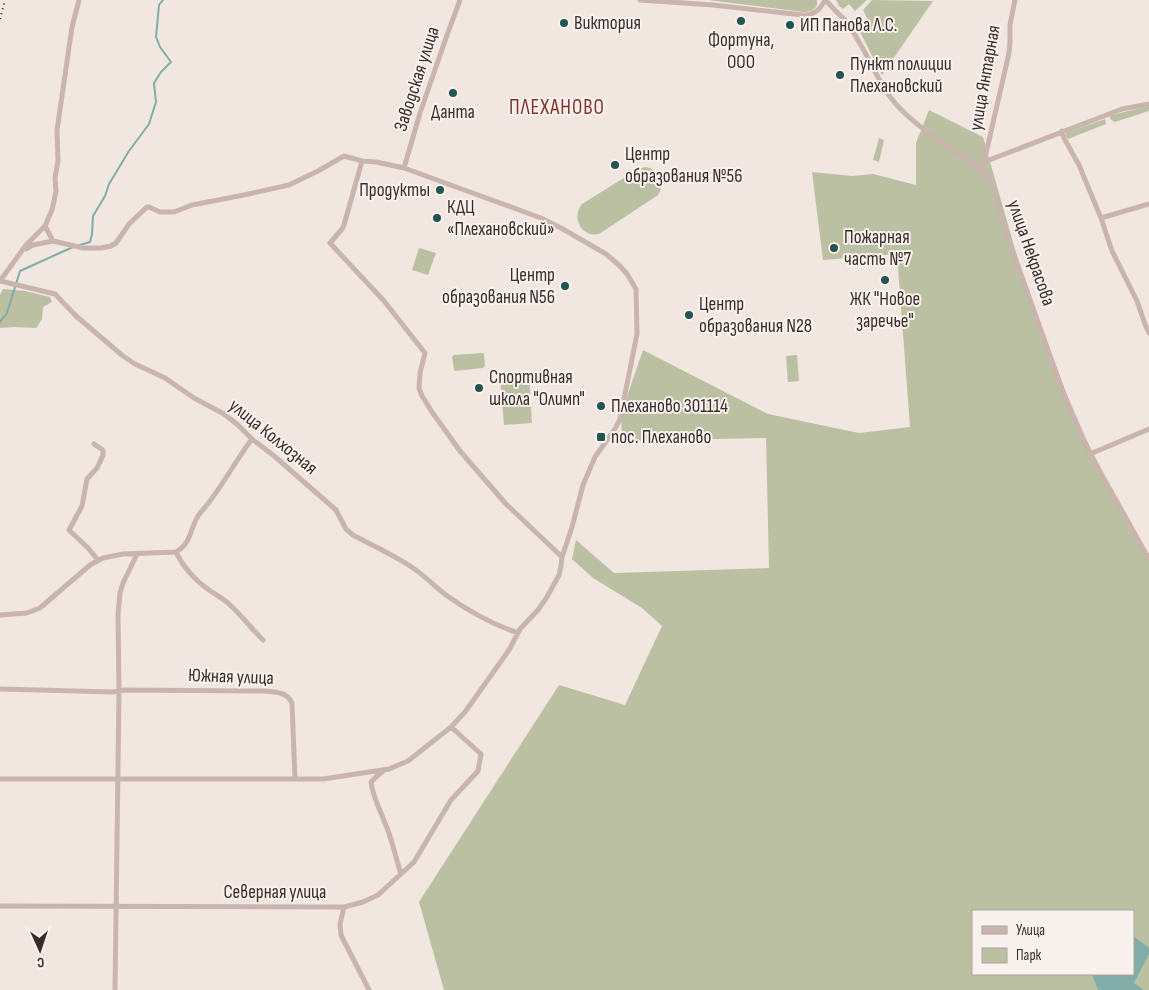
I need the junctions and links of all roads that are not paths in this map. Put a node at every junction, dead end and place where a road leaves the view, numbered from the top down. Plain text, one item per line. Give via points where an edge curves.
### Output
1 (79, 0) edge
2 (460, 0) edge
3 (640, 0) edge
4 (825, 0) edge
5 (1015, 0) edge
6 (1149, 104) edge
7 (1062, 131) junction
8 (362, 161) junction
9 (984, 162) junction
10 (404, 168) junction
11 (979, 168) junction
12 (1149, 204) edge
13 (1101, 218) junction
14 (45, 226) junction
15 (53, 241) junction
16 (23, 250) junction
17 (0, 281) edge
18 (1149, 333) edge
19 (1149, 429) edge
20 (252, 439) junction
21 (94, 444) dead end
22 (1090, 454) junction
23 (176, 552) junction
24 (137, 554) junction
25 (562, 557) junction
26 (1149, 559) edge
27 (98, 560) junction
28 (3, 615) edge
29 (0, 621) edge
30 (518, 633) junction
31 (263, 640) dead end
32 (0, 689) edge
33 (119, 691) junction
34 (451, 727) junction
35 (386, 770) junction
36 (0, 779) edge
37 (117, 779) junction
38 (295, 779) junction
39 (401, 874) junction
40 (0, 906) edge
41 (116, 906) junction
42 (344, 907) junction
43 (115, 990) edge
44 (369, 990) edge

1 - 14 street via 70,37 57,130 56,192
2 - 10 street, Заводская улица
3 - 4 street via 810,15 818,11
4 - 11 street, улица Некрасова via 847,23 893,101 940,142
5 - 9 street, улица Янтарная via 1009,53
6 - 7 street via 1122,109
7 - 9 street
7 - 13 street
8 - 10 street
8 - 15 street via 344,156 288,185 169,212 147,207 111,246 83,248
8 - 25 street via 344,225 330,243 384,301 425,353 419,377 420,391 442,427 506,504
9 - 11 street
10 - 25 street via 551,222 611,258 635,286 637,334 621,414 595,457 583,485
11 - 22 street, улица Некрасова via 993,188 1063,392
12 - 13 street
13 - 18 street via 1112,251
14 - 15 street
14 - 16 street
15 - 16 street
16 - 17 street
17 - 20 street, улица Колхозная via 55,294 123,356 224,414
19 - 22 street
20 - 23 street via 199,514 186,544
20 - 30 street, улица Колхозная via 336,510 353,535 390,553 472,612
21 - 27 street via 103,450 102,456 87,479 82,506 69,530
22 - 26 street, улица Некрасова
23 - 24 street
23 - 31 street, Южная улица via 193,577 229,604
24 - 27 street
24 - 33 street via 120,593
25 - 30 street via 559,575 547,597
27 - 28 street via 40,608
28 - 29 street
30 - 34 street via 471,704
32 - 33 street, Южная улица
33 - 37 street
33 - 38 street, Южная улица via 265,691 286,695 292,705
34 - 35 street via 408,761
34 - 39 street via 480,754 478,771 451,800 414,862
35 - 38 street via 323,779
35 - 39 street via 371,782 372,793 388,829
36 - 37 street
37 - 38 street
37 - 41 street
39 - 42 street via 373,898
40 - 41 street, Северная улица
41 - 42 street, Северная улица
41 - 43 street
42 - 44 street, Северная улица via 341,935

